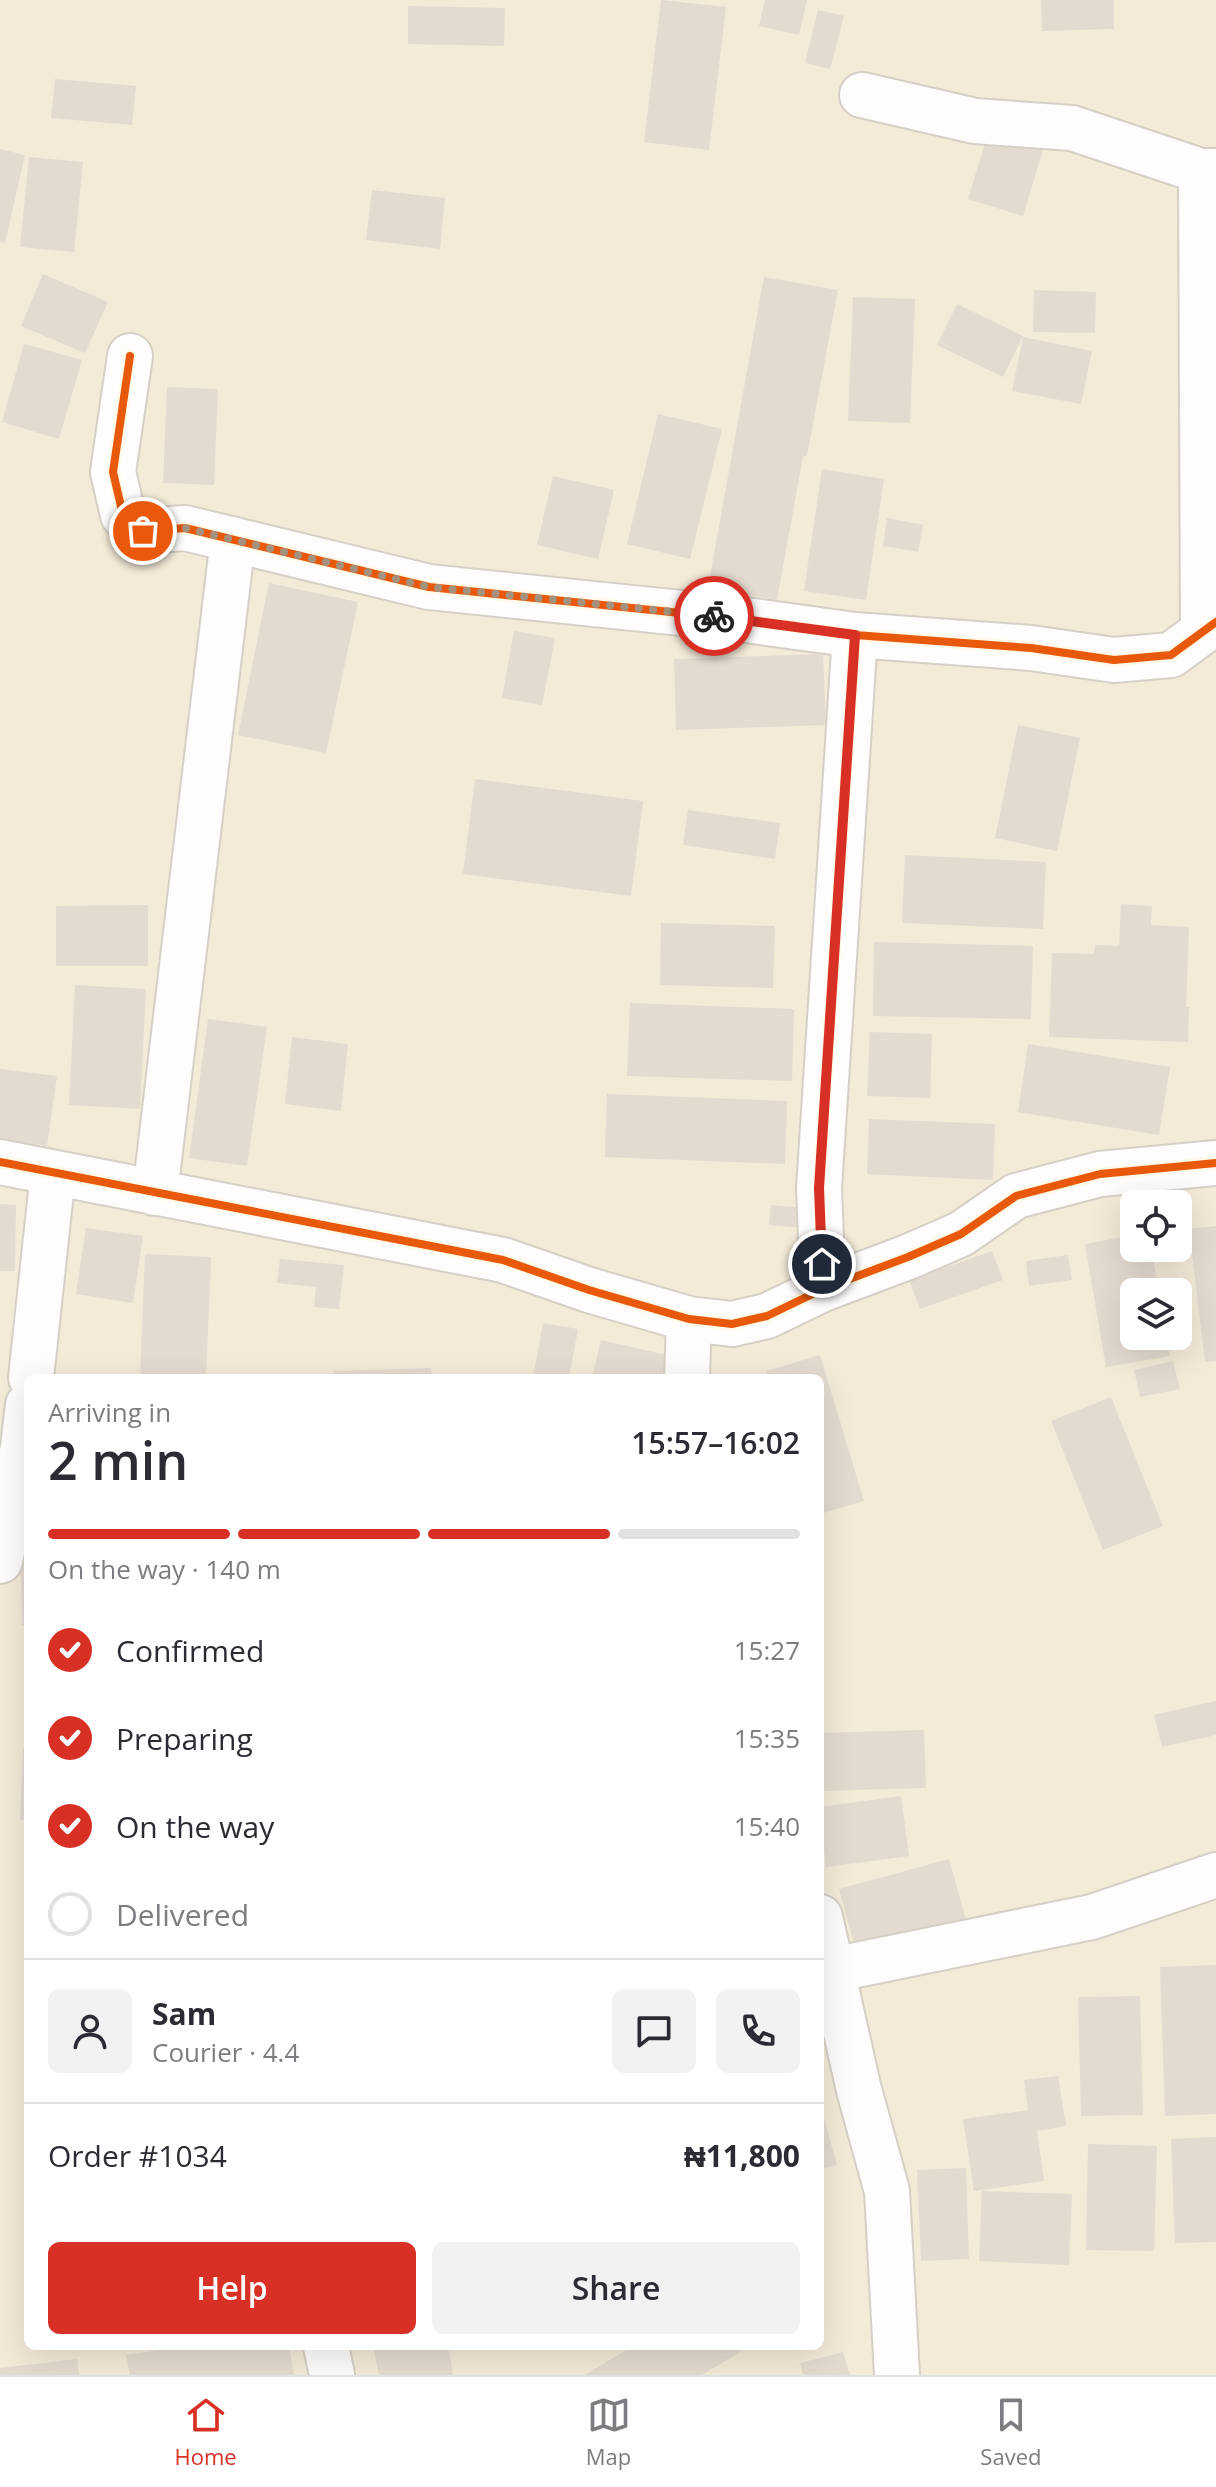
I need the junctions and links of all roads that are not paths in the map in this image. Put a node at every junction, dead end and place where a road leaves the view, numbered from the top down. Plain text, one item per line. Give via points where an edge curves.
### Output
1 (862, 95) dead end
2 (1209, 171) edge
3 (130, 356) dead end
4 (233, 539) junction
5 (1209, 626) edge
6 (855, 635) junction
7 (0, 1162) edge
8 (1216, 1163) edge
9 (53, 1173) junction
10 (155, 1193) junction
11 (823, 1289) junction
12 (689, 1319) junction
13 (31, 1374) edge
14 (687, 1374) edge
15 (24, 1439) edge
16 (0, 1561) edge
17 (1216, 1875) edge
18 (824, 1935) edge
19 (832, 1970) junction
20 (327, 2350) edge
21 (332, 2375) edge
22 (897, 2375) edge

1 - 2 street via 975,121 1072,128
2 - 5 street
3 - 4 street via 113,472 123,515 143,531 185,528
4 - 6 street via 429,587
4 - 10 street
5 - 6 street via 1171,655 1114,660
6 - 11 street via 819,1188
7 - 9 street
8 - 11 street via 1100,1174 1016,1196 961,1234
9 - 10 street
9 - 13 street
10 - 12 street via 503,1260
11 - 12 street via 743,1322
12 - 14 street
15 - 16 street
17 - 19 street via 1092,1917
18 - 19 street
19 - 22 street via 887,2191
20 - 21 street

